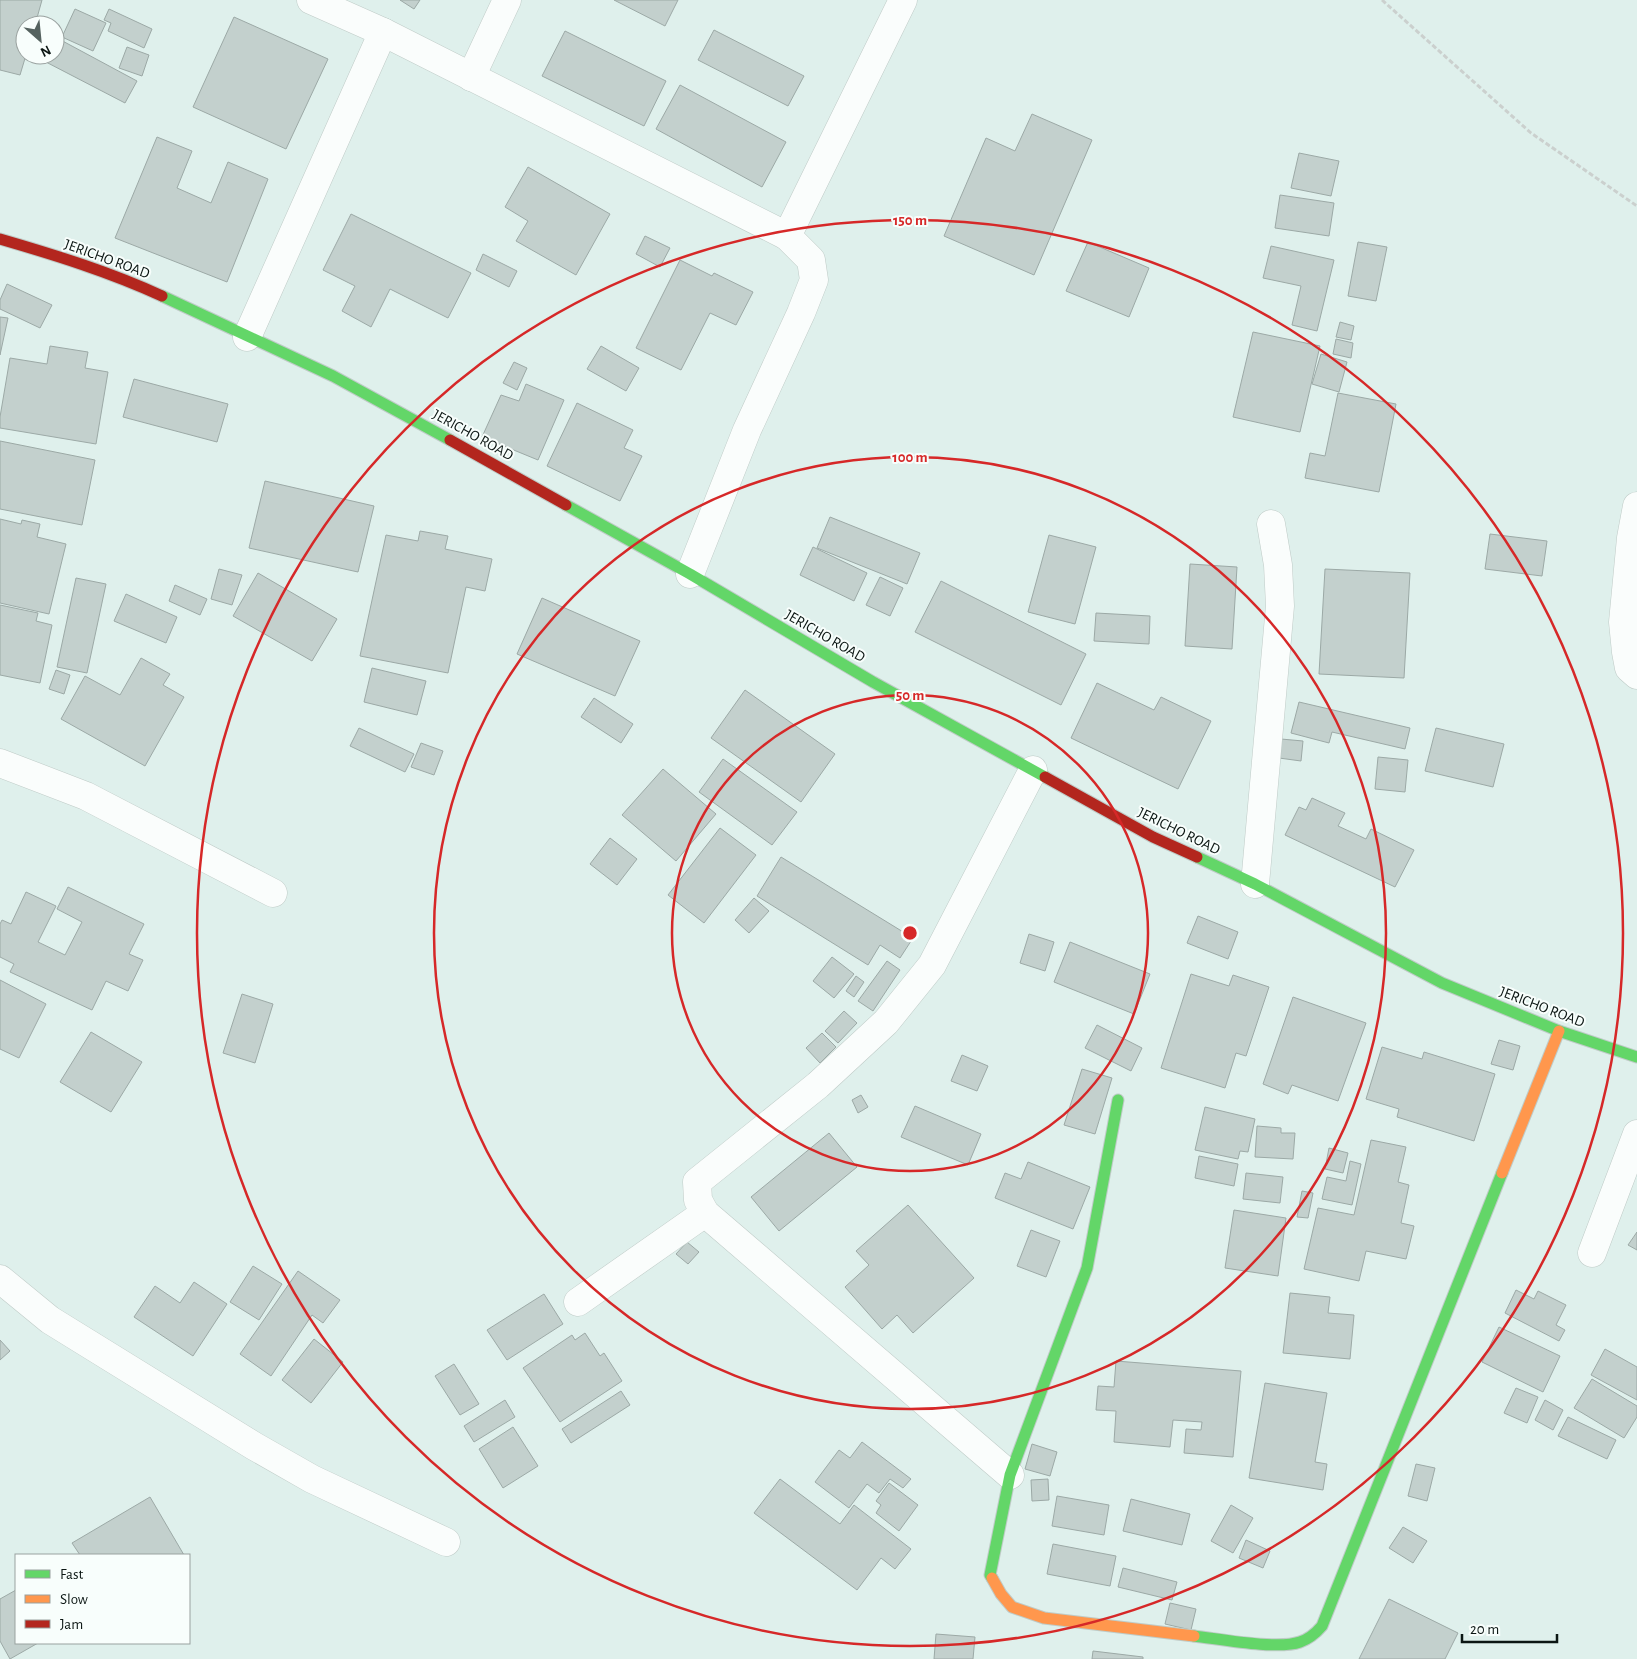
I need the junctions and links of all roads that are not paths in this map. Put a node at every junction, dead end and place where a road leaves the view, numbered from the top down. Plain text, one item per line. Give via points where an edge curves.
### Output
1 (311, 0) edge
2 (507, 0) edge
3 (903, 0) edge
4 (384, 32) junction
5 (472, 77) junction
6 (787, 236) junction
7 (0, 239) edge
8 (247, 337) junction
9 (1637, 506) edge
10 (1271, 524) dead end
11 (690, 574) junction
12 (1637, 675) edge
13 (0, 763) edge
14 (1033, 770) junction
15 (1255, 884) junction
16 (273, 893) dead end
17 (1559, 1031) junction
18 (1637, 1057) edge
19 (1118, 1100) dead end
20 (1637, 1134) edge
21 (705, 1213) junction
22 (1592, 1253) dead end
23 (0, 1279) edge
24 (578, 1302) dead end
25 (1010, 1475) junction
26 (446, 1542) dead end

1 - 4 street
2 - 5 street
3 - 6 street
4 - 5 street
4 - 8 street
5 - 6 street
6 - 11 street via 811,260 814,280 747,430
7 - 8 street, JERICHO ROAD via 131,282
8 - 11 street, JERICHO ROAD via 333,376
9 - 12 street via 1623,622 1629,668
10 - 15 street via 1280,606
11 - 14 street, JERICHO ROAD
13 - 16 street via 86,796
14 - 15 street, JERICHO ROAD via 1153,837
14 - 21 street via 932,965 886,1022 818,1085 697,1182 698,1200
15 - 17 street, JERICHO ROAD via 1442,983
17 - 18 street, JERICHO ROAD
17 - 25 street via 1322,1626 1312,1638 1298,1644 1274,1645 1044,1618 1012,1607 990,1575
19 - 25 street via 1087,1268
20 - 22 street
21 - 24 street
21 - 25 street
23 - 26 street via 50,1320 254,1446 312,1479

